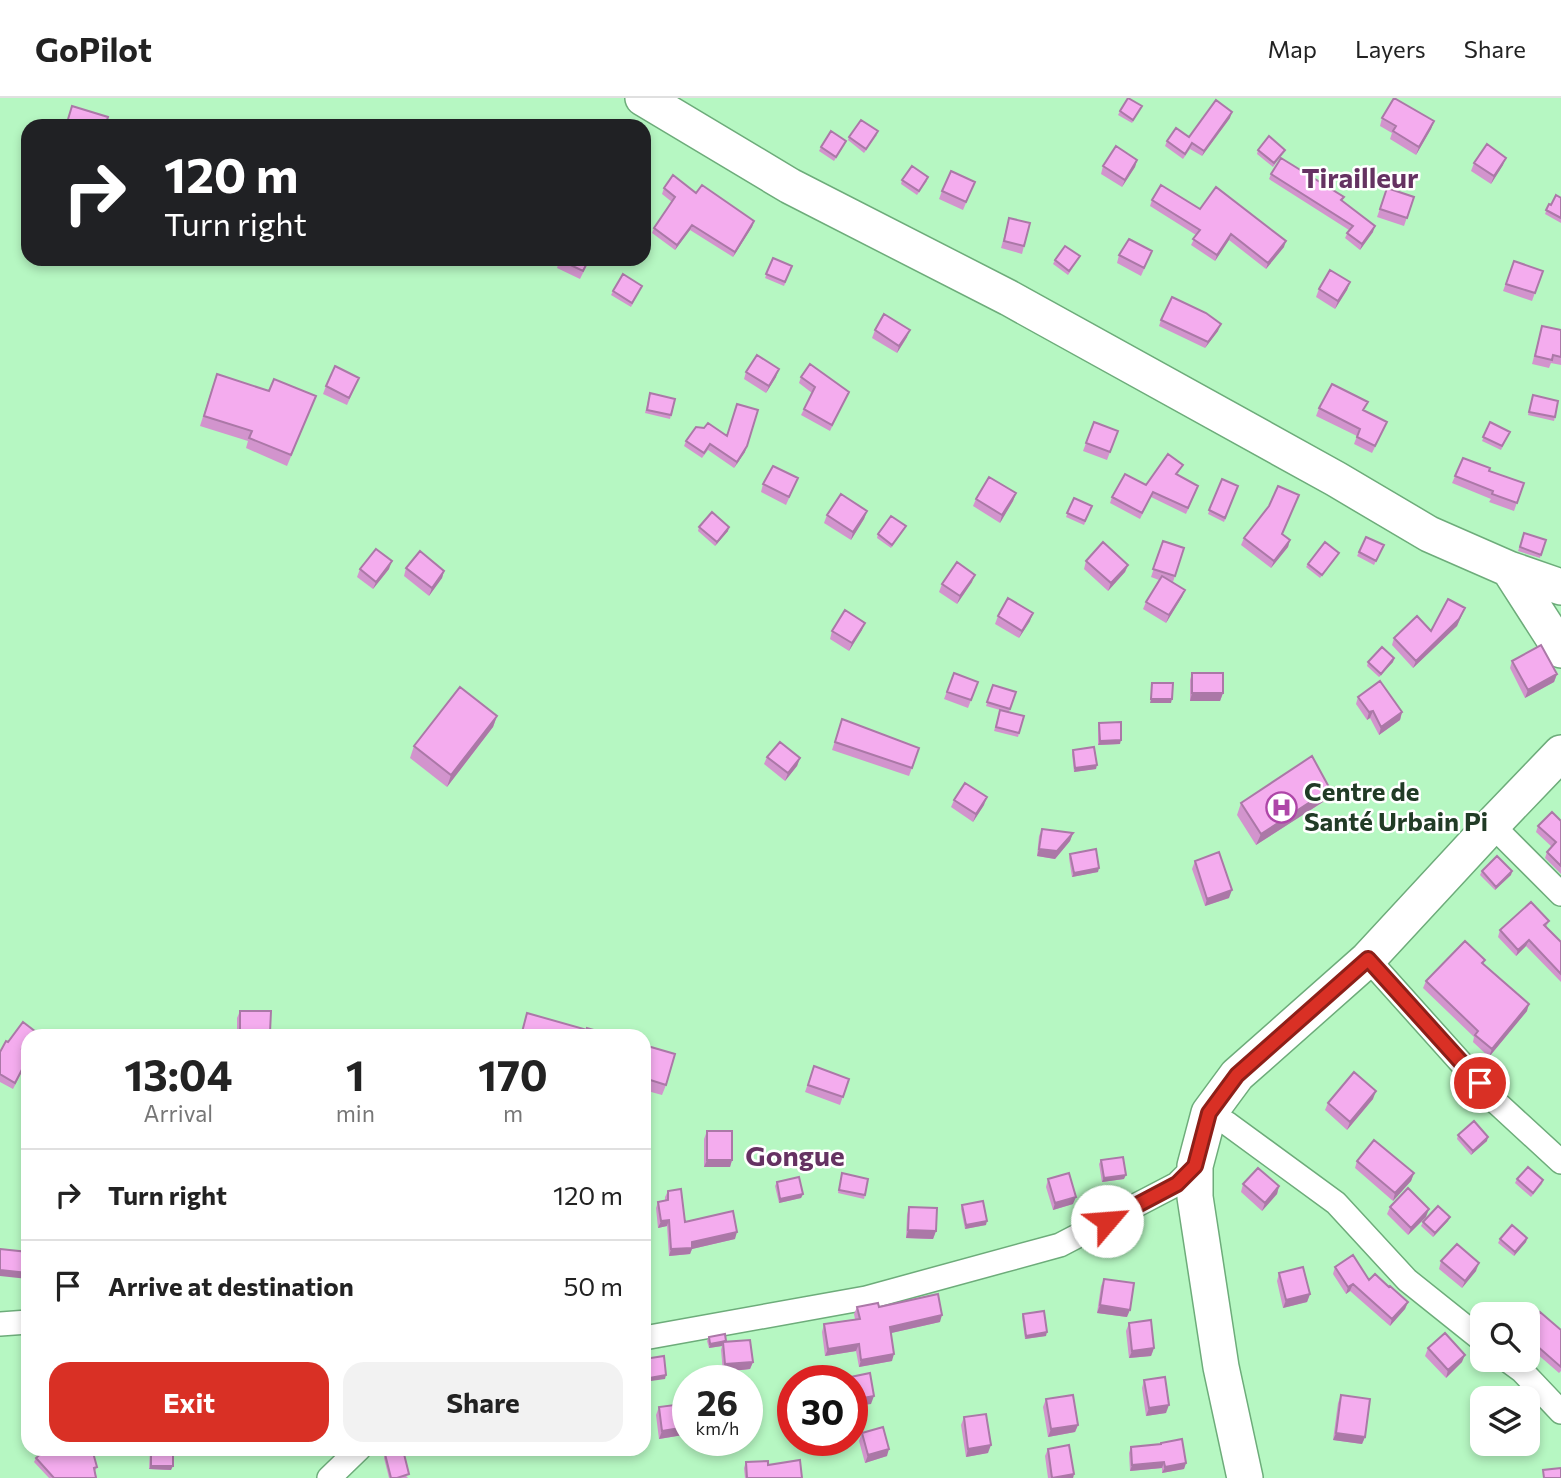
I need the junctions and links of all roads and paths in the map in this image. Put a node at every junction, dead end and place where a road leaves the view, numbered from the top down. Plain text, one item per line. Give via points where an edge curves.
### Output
1 (643, 98) edge
2 (1508, 569) junction
3 (1561, 587) edge
4 (1561, 650) edge
5 (1561, 753) edge
6 (1492, 825) junction
7 (1561, 894) edge
8 (1368, 959) junction
9 (1209, 1113) junction
10 (1561, 1162) edge
11 (1195, 1166) junction
12 (21, 1322) edge
13 (0, 1324) edge
14 (1470, 1330) edge
15 (651, 1337) edge
16 (1523, 1372) edge
17 (1561, 1412) edge
18 (352, 1456) edge
19 (329, 1478) edge
20 (1245, 1478) edge

1 - 2 main road via 790,186 1009,298 1430,534
2 - 3 main road
2 - 4 main road
5 - 6 main road
6 - 7 street
6 - 8 main road
8 - 9 main road via 1237,1075
8 - 10 street via 1498,1104
9 - 11 main road
9 - 14 street via 1336,1203 1408,1280
11 - 15 street via 1177,1184 1060,1245 866,1298
11 - 20 main road via 1195,1197 1219,1354
12 - 13 street
16 - 17 street
18 - 19 street

